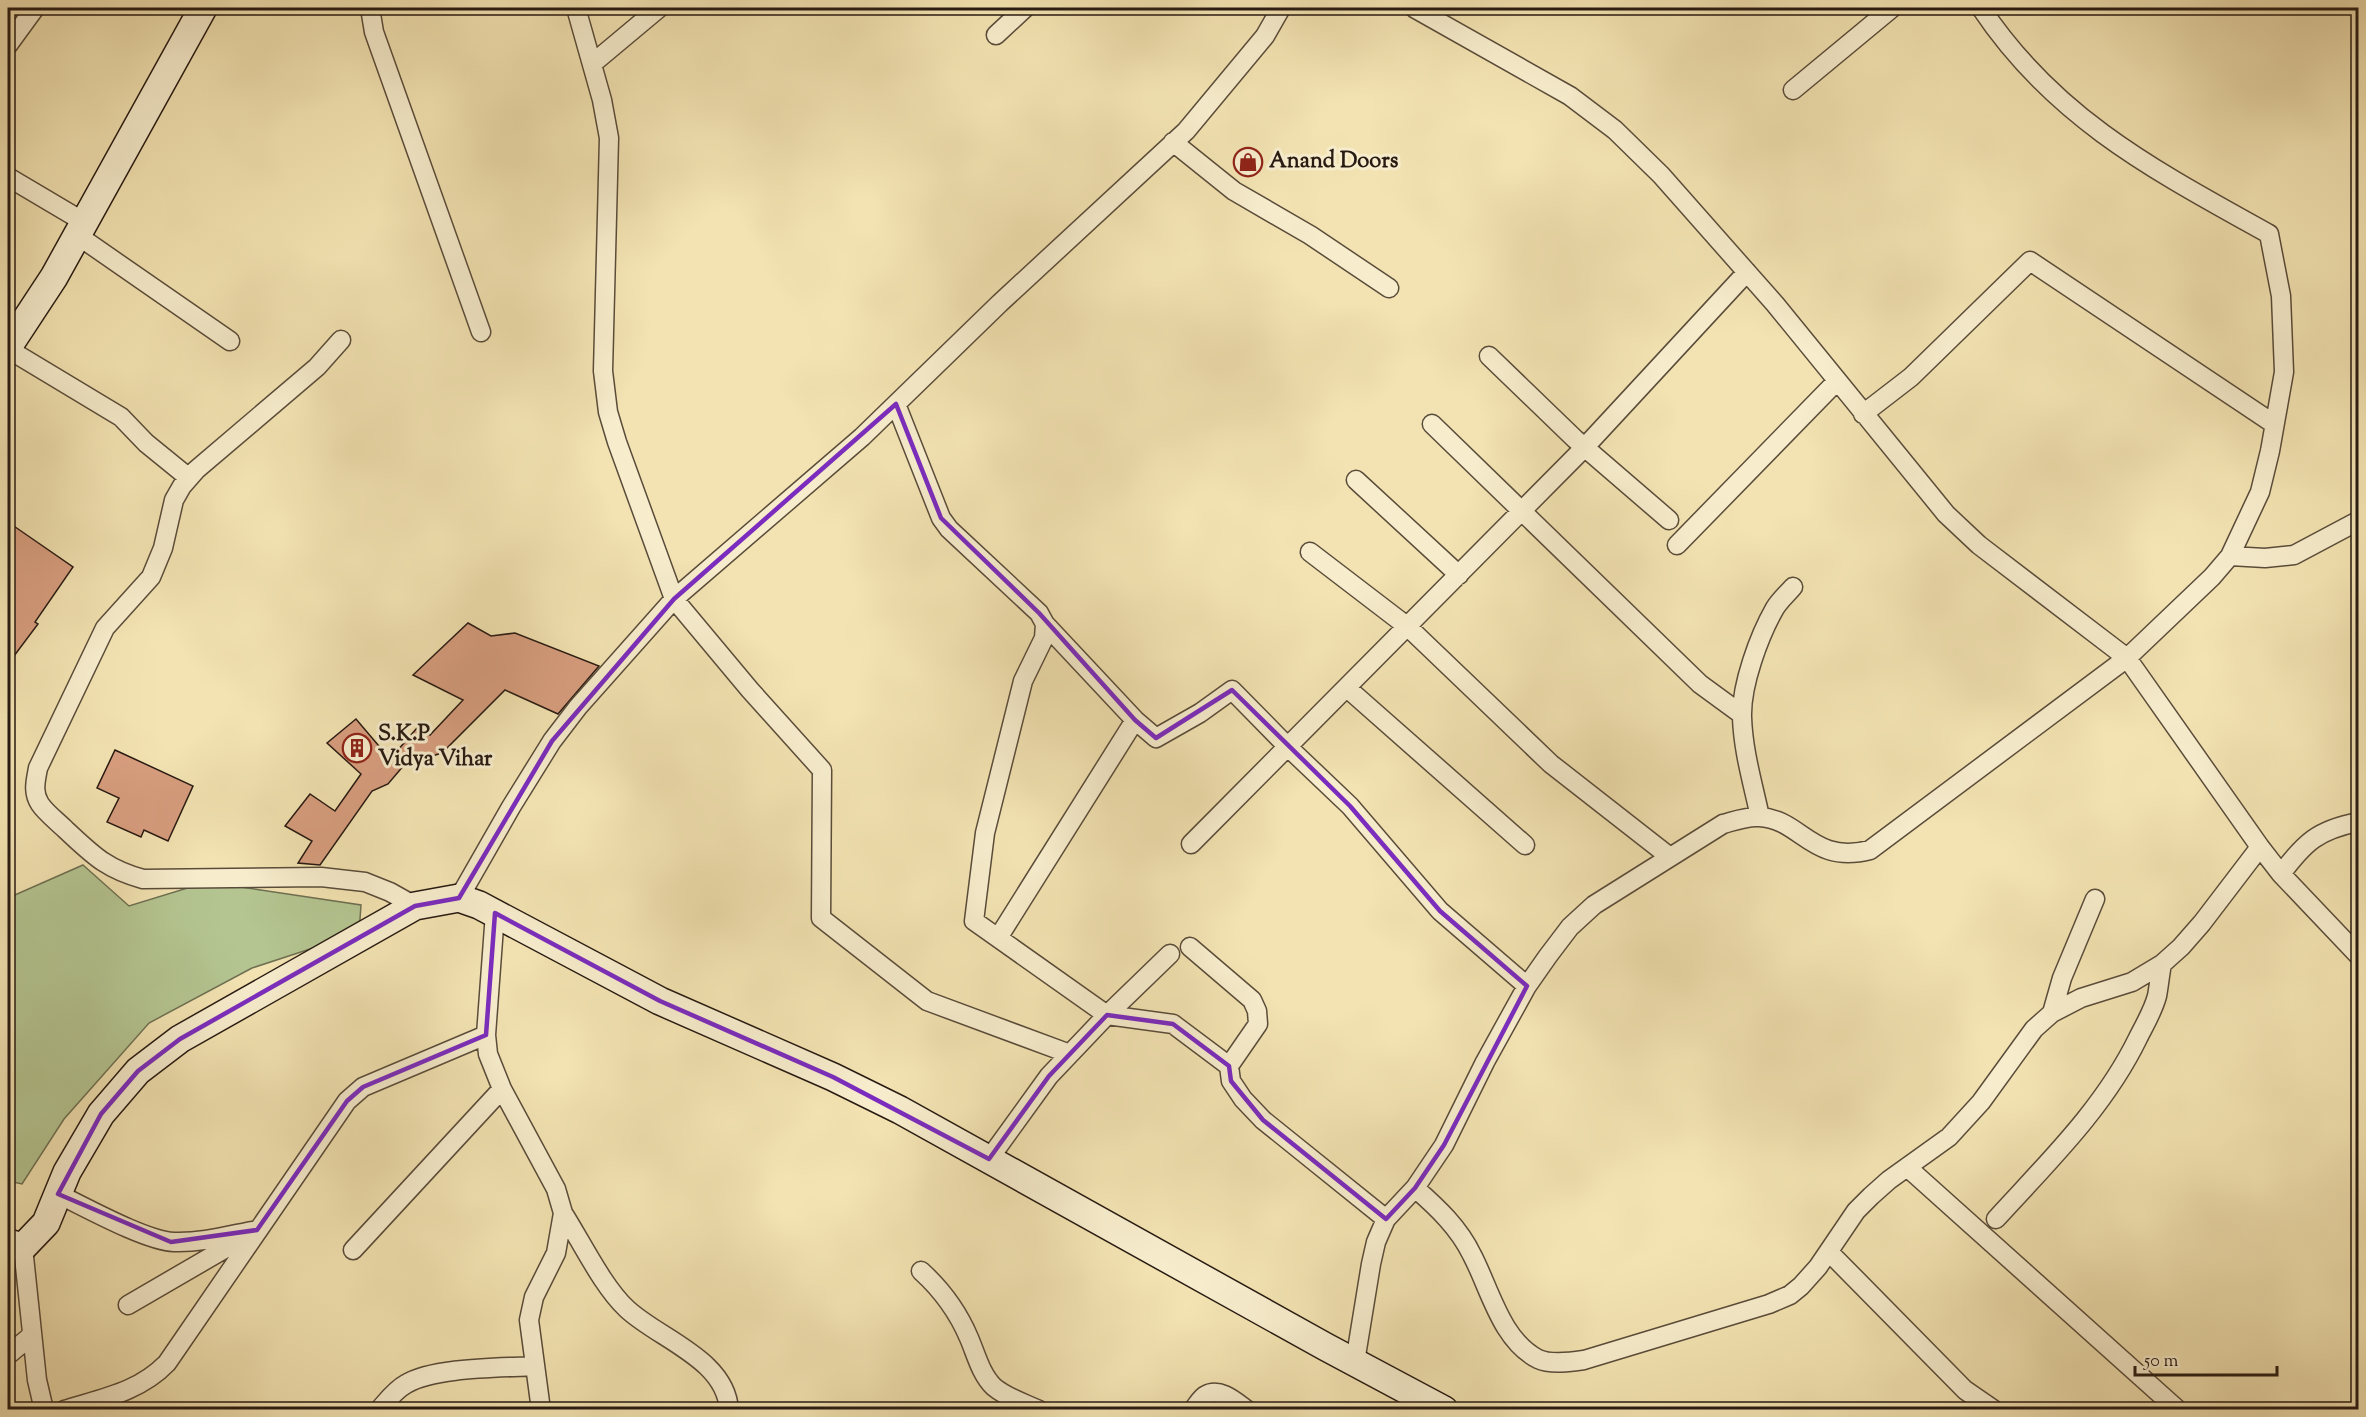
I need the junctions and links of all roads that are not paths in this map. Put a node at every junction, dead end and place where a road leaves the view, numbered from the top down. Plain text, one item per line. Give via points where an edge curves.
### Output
1 (35, 8) edge
2 (203, 8) edge
3 (370, 8) edge
4 (576, 8) edge
5 (659, 8) edge
6 (1025, 8) edge
7 (1281, 8) edge
8 (1414, 8) edge
9 (1892, 8) edge
10 (1981, 8) edge
11 (996, 35) dead end
12 (8, 45) edge
13 (592, 64) junction
14 (1792, 90) dead end
15 (1173, 142) junction
16 (8, 177) edge
17 (81, 229) junction
18 (1747, 272) junction
19 (1389, 288) dead end
20 (481, 332) dead end
21 (10, 339) edge
22 (341, 339) dead end
23 (230, 341) dead end
24 (1489, 356) dead end
25 (1837, 381) junction
26 (896, 404) junction
27 (1863, 414) junction
28 (1432, 424) dead end
29 (2274, 424) junction
30 (1584, 448) junction
31 (189, 478) junction
32 (1356, 480) dead end
33 (1521, 512) junction
34 (1669, 520) dead end
35 (2358, 521) edge
36 (1677, 545) dead end
37 (1310, 552) dead end
38 (2230, 556) junction
39 (1459, 575) junction
40 (1793, 587) dead end
41 (674, 599) junction
42 (1045, 624) junction
43 (1408, 627) junction
44 (2127, 658) junction
45 (1347, 688) junction
46 (1741, 714) junction
47 (1135, 720) junction
48 (1288, 747) junction
49 (1760, 817) junction
50 (2358, 822) edge
51 (1191, 844) dead end
52 (1525, 845) dead end
53 (2260, 847) junction
54 (1670, 857) junction
55 (2281, 874) junction
56 (459, 898) junction
57 (2095, 899) dead end
58 (415, 906) junction
59 (495, 913) junction
60 (998, 938) junction
61 (1191, 947) dead end
62 (1170, 954) dead end
63 (2358, 955) edge
64 (2162, 964) junction
65 (1527, 986) junction
66 (2052, 1013) junction
67 (1107, 1015) junction
68 (486, 1035) junction
69 (1070, 1054) junction
70 (1229, 1066) junction
71 (502, 1089) junction
72 (990, 1159) junction
73 (1907, 1167) junction
74 (1415, 1188) junction
75 (58, 1194) junction
76 (563, 1213) junction
77 (1386, 1219) junction
78 (1996, 1219) dead end
79 (257, 1230) junction
80 (15, 1245) edge
81 (353, 1250) dead end
82 (1829, 1252) junction
83 (921, 1271) dead end
84 (129, 1305) dead end
85 (32, 1335) junction
86 (8, 1355) edge
87 (1355, 1362) junction
88 (534, 1366) junction
89 (44, 1410) edge
90 (64, 1410) edge
91 (379, 1410) edge
92 (542, 1410) edge
93 (729, 1410) edge
94 (1039, 1410) edge
95 (1193, 1410) edge
96 (1247, 1410) edge
97 (1444, 1410) edge
98 (1994, 1410) edge
99 (2178, 1410) edge

1 - 12 street
2 - 17 main road
3 - 20 street via 375,32
4 - 13 street
5 - 13 street
6 - 11 street
7 - 15 street via 1265,36
8 - 18 street via 1570,96 1615,130 1661,175
9 - 14 street
10 - 29 street via 2039,79 2097,131 2156,171 2269,234 2281,296 2284,372
13 - 41 street via 609,138 603,371 608,412
15 - 19 street via 1234,191 1310,235
15 - 26 street
16 - 17 street
17 - 21 main road via 54,277
17 - 23 street
18 - 25 street
18 - 30 street
21 - 31 street via 121,417
22 - 31 street via 317,367
24 - 30 street
25 - 27 street
25 - 36 street
26 - 41 street
26 - 42 street via 940,518 1039,613
27 - 29 street via 1911,377 2030,261
27 - 44 street via 1946,514 1979,545
28 - 33 street
29 - 38 street via 2260,492
30 - 33 street
30 - 34 street
31 - 58 street via 174,500 163,548 151,577 105,628 38,768 34,787 39,803 101,862 121,873 143,879 321,877 365,882
32 - 39 street
33 - 39 street
33 - 46 street via 1700,684
35 - 38 street via 2294,555
37 - 43 street
38 - 44 street
39 - 43 street
40 - 46 street via 1767,624 1750,670
41 - 56 street via 552,741
41 - 69 street via 822,770 821,918 927,1001
42 - 47 street
42 - 60 street via 1044,638 1023,681 985,833 974,921
43 - 45 street
43 - 54 street via 1551,764
44 - 49 street via 1870,850 1835,853 1812,844 1781,823
44 - 53 street
45 - 48 street
45 - 52 street
46 - 49 street
47 - 48 street via 1156,738 1232,690
47 - 60 street
48 - 51 street
48 - 65 street via 1350,806 1440,911
49 - 54 street via 1723,824
50 - 55 street via 2320,834 2301,848
53 - 55 street
53 - 64 street via 2202,923
54 - 65 street via 1594,905 1570,927
55 - 63 street
56 - 58 main road
56 - 59 main road
57 - 66 street
58 - 75 main road via 180,1039 138,1071 101,1114
59 - 68 street
59 - 72 main road via 660,1001 833,1077
60 - 67 street
61 - 70 street via 1252,1000 1257,1011 1258,1024
62 - 67 street
64 - 66 street via 2132,982 2081,998
64 - 78 street via 2149,1018 2108,1090 2087,1119
65 - 74 street via 1444,1145
66 - 73 street via 2034,1029 1981,1102 1949,1137
67 - 69 street
67 - 70 street via 1173,1024
68 - 71 street via 488,1054
68 - 79 street via 363,1087 347,1101
69 - 72 street via 1049,1076
70 - 77 street via 1231,1081 1263,1120
71 - 76 street via 556,1189
71 - 81 street
72 - 87 main road
73 - 82 street via 1856,1211
73 - 99 street
74 - 77 street
74 - 82 street via 1459,1232 1506,1327 1522,1347 1540,1360 1584,1360 1769,1304 1801,1286
75 - 79 street via 146,1235 171,1242
75 - 80 main road via 46,1223
76 - 88 street via 556,1253 534,1297 529,1320
76 - 93 street via 610,1289 627,1309 700,1360 728,1396
77 - 87 street via 1371,1264
79 - 84 street
79 - 90 street via 154,1377 136,1387
80 - 85 street
82 - 98 street via 1965,1390
83 - 94 street via 957,1313 992,1385
85 - 86 street
85 - 89 street
87 - 97 main road
88 - 91 street via 424,1377 407,1383
88 - 92 street
95 - 96 street via 1205,1395 1215,1393 1229,1397

